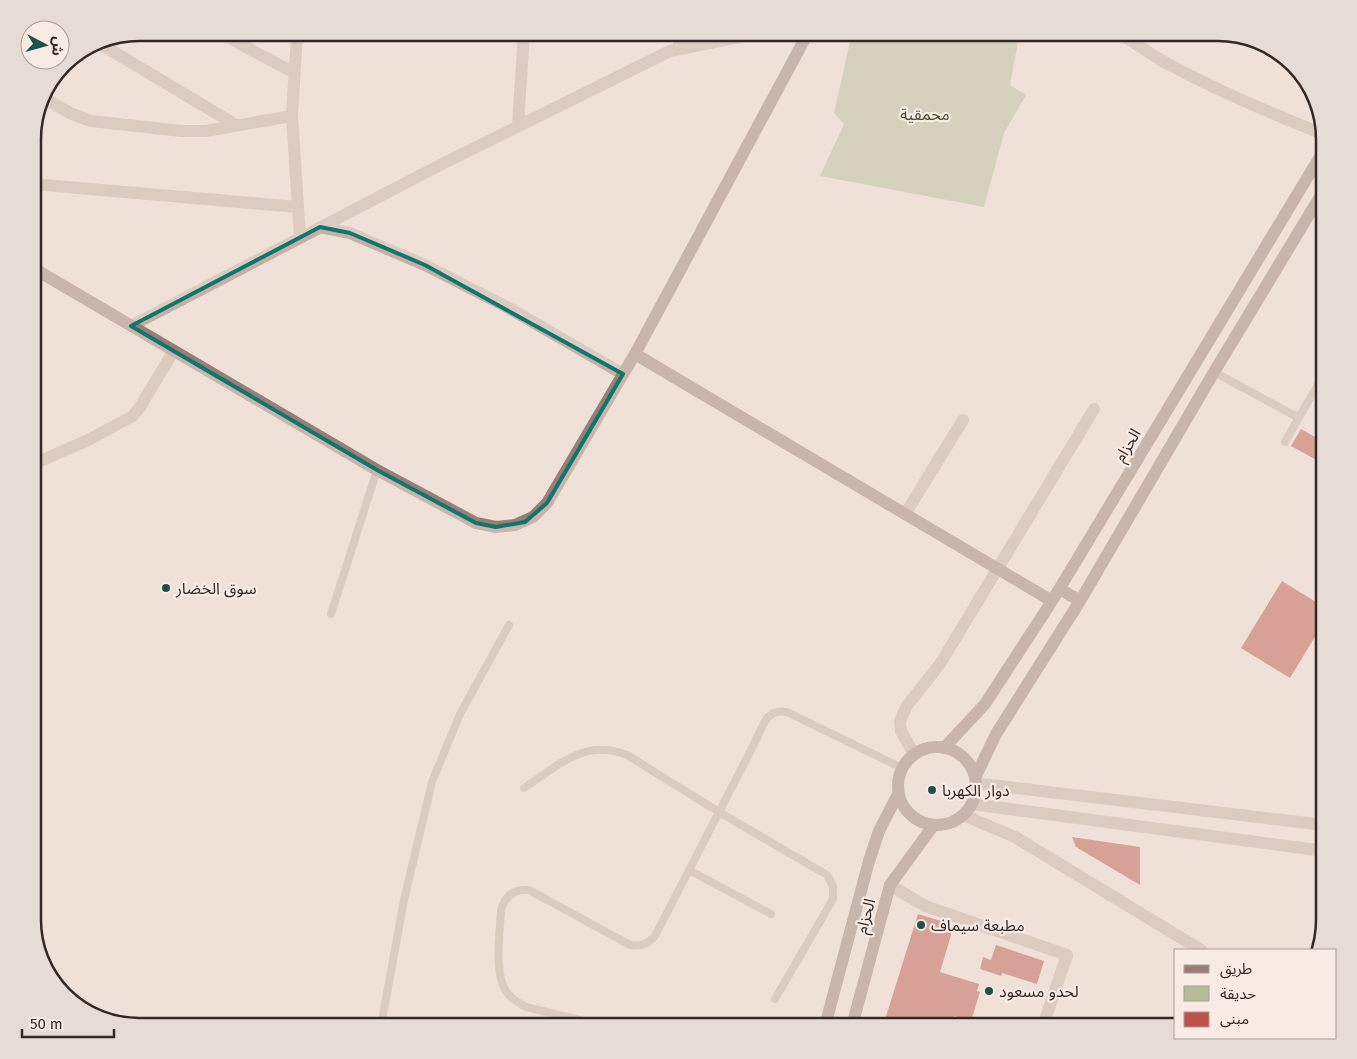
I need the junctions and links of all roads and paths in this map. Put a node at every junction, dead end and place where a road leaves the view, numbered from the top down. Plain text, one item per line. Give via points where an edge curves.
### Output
1 (236, 41) edge
2 (295, 41) edge
3 (523, 41) edge
4 (679, 41) edge
5 (717, 41) edge
6 (803, 41) edge
7 (1133, 41) edge
8 (106, 48) edge
9 (679, 49) junction
10 (293, 72) junction
11 (49, 101) edge
12 (292, 116) junction
13 (236, 126) junction
14 (518, 126) junction
15 (1315, 131) edge
16 (1316, 163) edge
17 (41, 185) edge
18 (1316, 203) edge
19 (298, 207) junction
20 (320, 226) junction
21 (300, 237) junction
22 (41, 273) edge
23 (131, 326) junction
24 (173, 352) junction
25 (636, 354) junction
26 (1214, 372) junction
27 (623, 374) junction
28 (1316, 388) edge
29 (1094, 409) dead end
30 (1299, 418) junction
31 (963, 420) dead end
32 (1285, 442) dead end
33 (41, 461) edge
34 (377, 470) junction
35 (905, 514) junction
36 (998, 569) junction
37 (1060, 589) junction
38 (1052, 601) junction
39 (1080, 601) junction
40 (331, 614) dead end
41 (509, 625) dead end
42 (944, 748) junction
43 (914, 754) junction
44 (902, 768) junction
45 (975, 780) junction
46 (524, 788) dead end
47 (898, 794) junction
48 (972, 804) junction
49 (719, 812) junction
50 (963, 815) junction
51 (1316, 824) edge
52 (933, 826) junction
53 (1316, 850) edge
54 (689, 870) junction
55 (890, 885) junction
56 (771, 914) dead end
57 (1199, 949) edge
58 (775, 999) dead end
59 (382, 1018) edge
60 (572, 1018) edge
61 (827, 1018) edge
62 (854, 1018) edge
63 (1046, 1018) edge

1 - 10 street
2 - 10 street
3 - 14 street
4 - 9 street
5 - 9 street
6 - 25 main road
7 - 15 street via 1166,63 1218,89
8 - 13 street
9 - 14 street
10 - 12 street
11 - 13 street via 91,121 180,131
12 - 13 street
12 - 19 street
14 - 20 street
16 - 37 main road, الحزام
17 - 19 street
18 - 26 main road
19 - 21 street
20 - 21 street
20 - 27 street via 350,232 425,265 507,307
21 - 23 street
22 - 23 main road
23 - 24 main road
24 - 33 street via 133,416
24 - 34 main road
25 - 27 main road
25 - 35 main road
26 - 30 lane
26 - 39 main road
27 - 34 main road via 548,503 524,522 505,527 476,523
28 - 30 lane
29 - 36 street
30 - 32 lane
31 - 35 street
34 - 40 lane
35 - 36 main road
36 - 38 main road
36 - 43 street via 940,664 902,715 901,731
37 - 38 main road, الحزام
37 - 39 main road
38 - 42 main road, الحزام via 985,704
39 - 45 main road via 996,734
41 - 59 lane via 460,714 432,782 404,900
42 - 43 main road
42 - 45 main road via 964,759
43 - 44 main road
44 - 47 main road
44 - 49 lane via 787,712 776,712 765,721
45 - 48 main road
45 - 51 street
46 - 49 lane via 573,756 606,748 628,755
47 - 52 main road via 910,816
47 - 61 main road via 879,831 869,862
48 - 50 main road
48 - 53 street
49 - 54 lane
49 - 58 lane via 826,875 833,886 833,899
50 - 52 main road via 949,824
50 - 57 street via 1015,837
52 - 55 main road, الحزام
54 - 56 lane
54 - 60 lane via 655,936 641,946 625,943 529,890 511,894 503,904 499,969 506,993 526,1007
55 - 62 main road, الحزام
55 - 63 street via 925,906 1066,955

